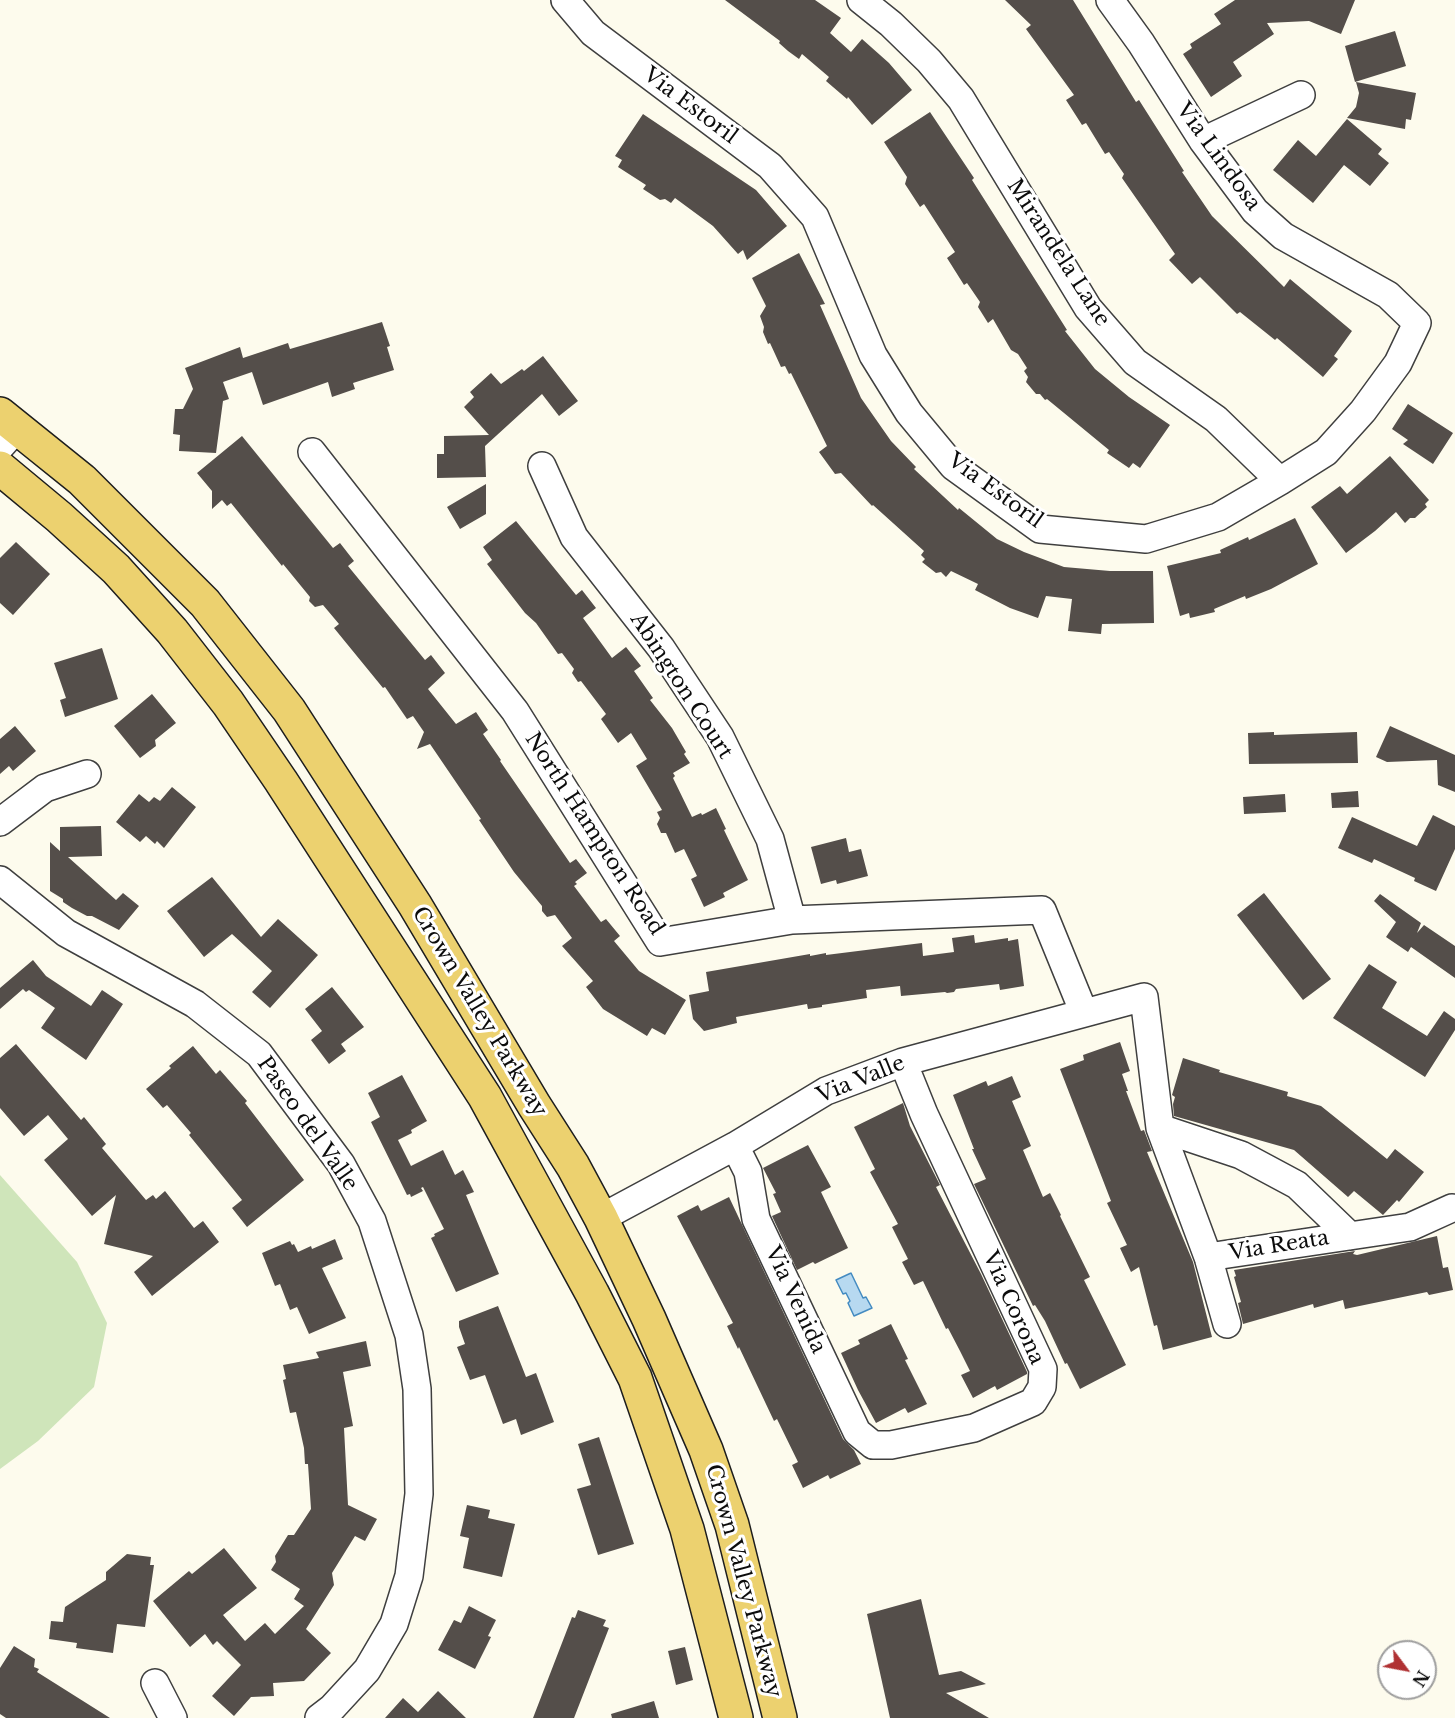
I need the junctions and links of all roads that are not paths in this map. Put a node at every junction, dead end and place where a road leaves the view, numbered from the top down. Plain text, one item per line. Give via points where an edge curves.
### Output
1 (566, 0) edge
2 (861, 0) edge
3 (1110, 0) edge
4 (1301, 95) dead end
5 (1203, 141) junction
6 (1417, 323) joint
7 (6, 429) edge
8 (312, 452) dead end
9 (542, 466) dead end
10 (0, 468) edge
11 (1280, 481) junction
12 (87, 774) dead end
13 (0, 822) edge
14 (0, 880) edge
15 (792, 920) junction
16 (1144, 997) joint
17 (1084, 1013) junction
18 (903, 1062) junction
19 (485, 1097) junction
20 (1160, 1128) junction
21 (735, 1146) junction
22 (1452, 1208) dead end
23 (601, 1218) junction
24 (1350, 1236) junction
25 (1208, 1257) junction
26 (1227, 1324) dead end
27 (635, 1378) junction
28 (873, 1445) joint
29 (155, 1683) dead end
30 (173, 1718) edge
31 (319, 1718) edge
32 (736, 1718) edge
33 (780, 1718) edge

1 - 11 street, Via Estoril via 593,33 770,166 815,217 873,355 909,413 953,466 1040,529 1146,539 1218,517
2 - 11 street, Mirandela Lane via 929,61 961,99 1088,308 1135,362 1216,419
3 - 5 street, Via Lindosa
4 - 5 street
5 - 6 street, Via Lindosa via 1255,211 1283,236 1388,295
6 - 11 street, Via Estoril via 1398,363 1363,411 1326,452
7 - 23 main road, Crown Valley Parkway via 82,480 205,603 290,711 415,905
8 - 15 street, North Hampton Road via 515,711 660,942
9 - 15 street, Abington Court via 574,537 661,648 720,737 770,839
10 - 19 main road, Crown Valley Parkway via 116,569 172,631 221,694
12 - 13 street via 45,788
14 - 31 street, Paseo del Valle via 66,933 195,1004 259,1054 341,1164 372,1221 409,1335 417,1389 419,1494 409,1576 394,1624 367,1670
15 - 17 street, North Hampton Road via 1042,910
16 - 17 street, Via Valle
16 - 20 street, Via Reata
17 - 18 street, Via Valle
18 - 21 street, Via Valle via 826,1091
18 - 28 street, Via Corona via 1043,1369 1042,1387 1033,1402 974,1428
19 - 23 main road via 501,1094 572,1203
19 - 27 main road, Crown Valley Parkway
20 - 24 street, Via Reata via 1241,1155 1297,1185
20 - 25 street, Via Reata
21 - 23 street, Via Valle
21 - 28 street, Via Venida via 748,1172 756,1219 857,1432
22 - 24 street, Via Reata via 1410,1227
23 - 27 main road via 598,1237 603,1265 643,1355
23 - 33 main road, Crown Valley Parkway via 706,1450 732,1525
24 - 25 street, Via Reata
25 - 26 street, Via Reata
27 - 32 main road, Crown Valley Parkway via 687,1529
29 - 30 street

